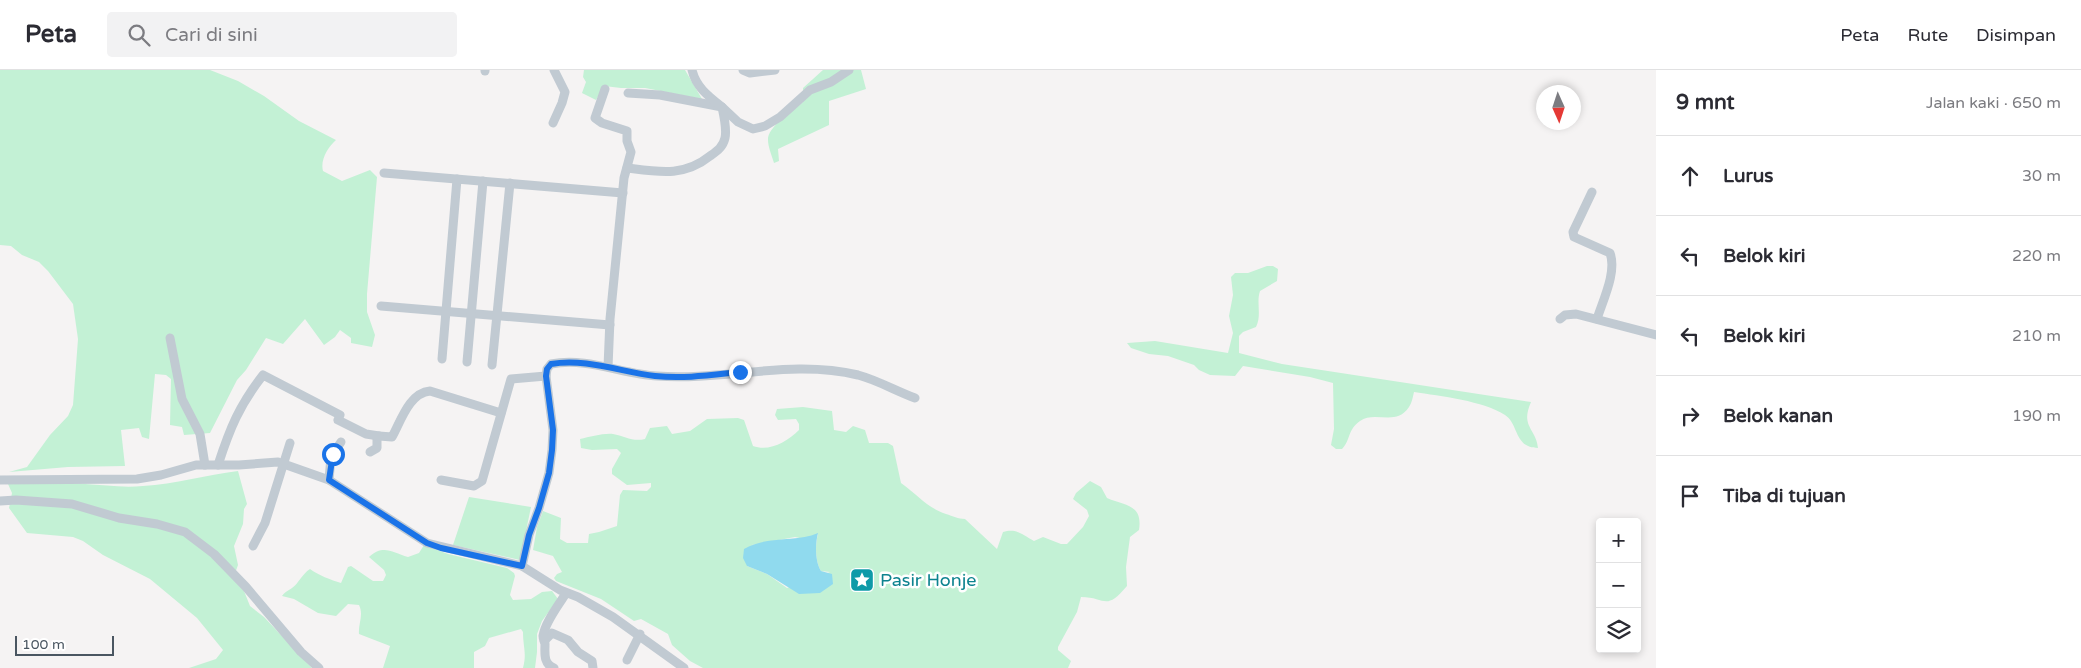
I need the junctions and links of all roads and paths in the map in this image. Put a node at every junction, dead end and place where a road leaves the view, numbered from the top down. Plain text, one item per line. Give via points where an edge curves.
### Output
1 (554, 70) edge
2 (692, 70) edge
3 (743, 70) edge
4 (775, 70) edge
5 (849, 70) edge
6 (605, 89) dead end
7 (628, 93) dead end
8 (722, 107) junction
9 (553, 123) dead end
10 (628, 168) junction
11 (384, 173) dead end
12 (457, 179) junction
13 (483, 181) junction
14 (510, 183) junction
15 (1592, 192) dead end
16 (623, 193) junction
17 (381, 306) dead end
18 (446, 311) junction
19 (472, 314) junction
20 (498, 316) junction
21 (1597, 319) junction
22 (1560, 320) dead end
23 (610, 325) junction
24 (1656, 335) edge
25 (170, 338) dead end
26 (442, 360) dead end
27 (467, 362) dead end
28 (492, 364) dead end
29 (608, 367) junction
30 (546, 376) junction
31 (915, 398) dead end
32 (501, 413) junction
33 (379, 436) junction
34 (341, 442) dead end
35 (290, 443) dead end
36 (370, 452) dead end
37 (284, 463) junction
38 (205, 464) junction
39 (218, 465) junction
40 (0, 480) edge
41 (329, 480) junction
42 (441, 480) dead end
43 (0, 501) edge
44 (253, 546) dead end
45 (522, 566) junction
46 (566, 593) junction
47 (640, 634) junction
48 (544, 641) junction
49 (626, 660) dead end
50 (319, 668) edge
51 (554, 668) edge
52 (593, 668) edge
53 (684, 668) edge

1 - 9 street via 565,92
2 - 8 street via 694,79 705,94
3 - 4 street via 750,73
5 - 8 street via 810,90 764,126 745,127
6 - 10 street via 595,118 628,132 631,152
7 - 8 street via 660,95
8 - 10 street via 725,136 722,146 709,157 682,171
10 - 16 street
11 - 12 street
12 - 13 street
12 - 18 street
13 - 14 street
13 - 19 street
14 - 16 street
14 - 20 street
15 - 21 street via 1573,235 1610,253 1612,258 1609,281
16 - 23 street
17 - 18 street
18 - 19 street
18 - 26 street
19 - 20 street
19 - 27 street
20 - 23 street
20 - 28 street
21 - 22 street via 1571,314
21 - 24 street
23 - 29 street
25 - 38 street via 182,399 200,434
29 - 30 street via 551,364
29 - 31 street via 656,376 694,378 740,372 808,370 858,376
30 - 32 street via 511,379
30 - 45 street via 553,430 552,450 549,473
32 - 33 street via 430,391 416,395 392,437
32 - 42 street via 482,481 474,486
33 - 36 street via 376,438 377,448
33 - 39 street via 366,434 338,420 340,415 263,375 239,409
34 - 41 street via 331,457
35 - 37 street
37 - 39 street
37 - 41 street
37 - 44 street via 265,523
38 - 39 street
38 - 40 street via 137,479
41 - 45 street via 427,543
43 - 50 street via 72,504 118,518 185,532 214,554
45 - 46 street
46 - 47 street
46 - 48 street via 547,626
47 - 49 street
47 - 53 street
48 - 51 street via 543,652 548,665
48 - 52 street via 552,633 563,636 592,661

